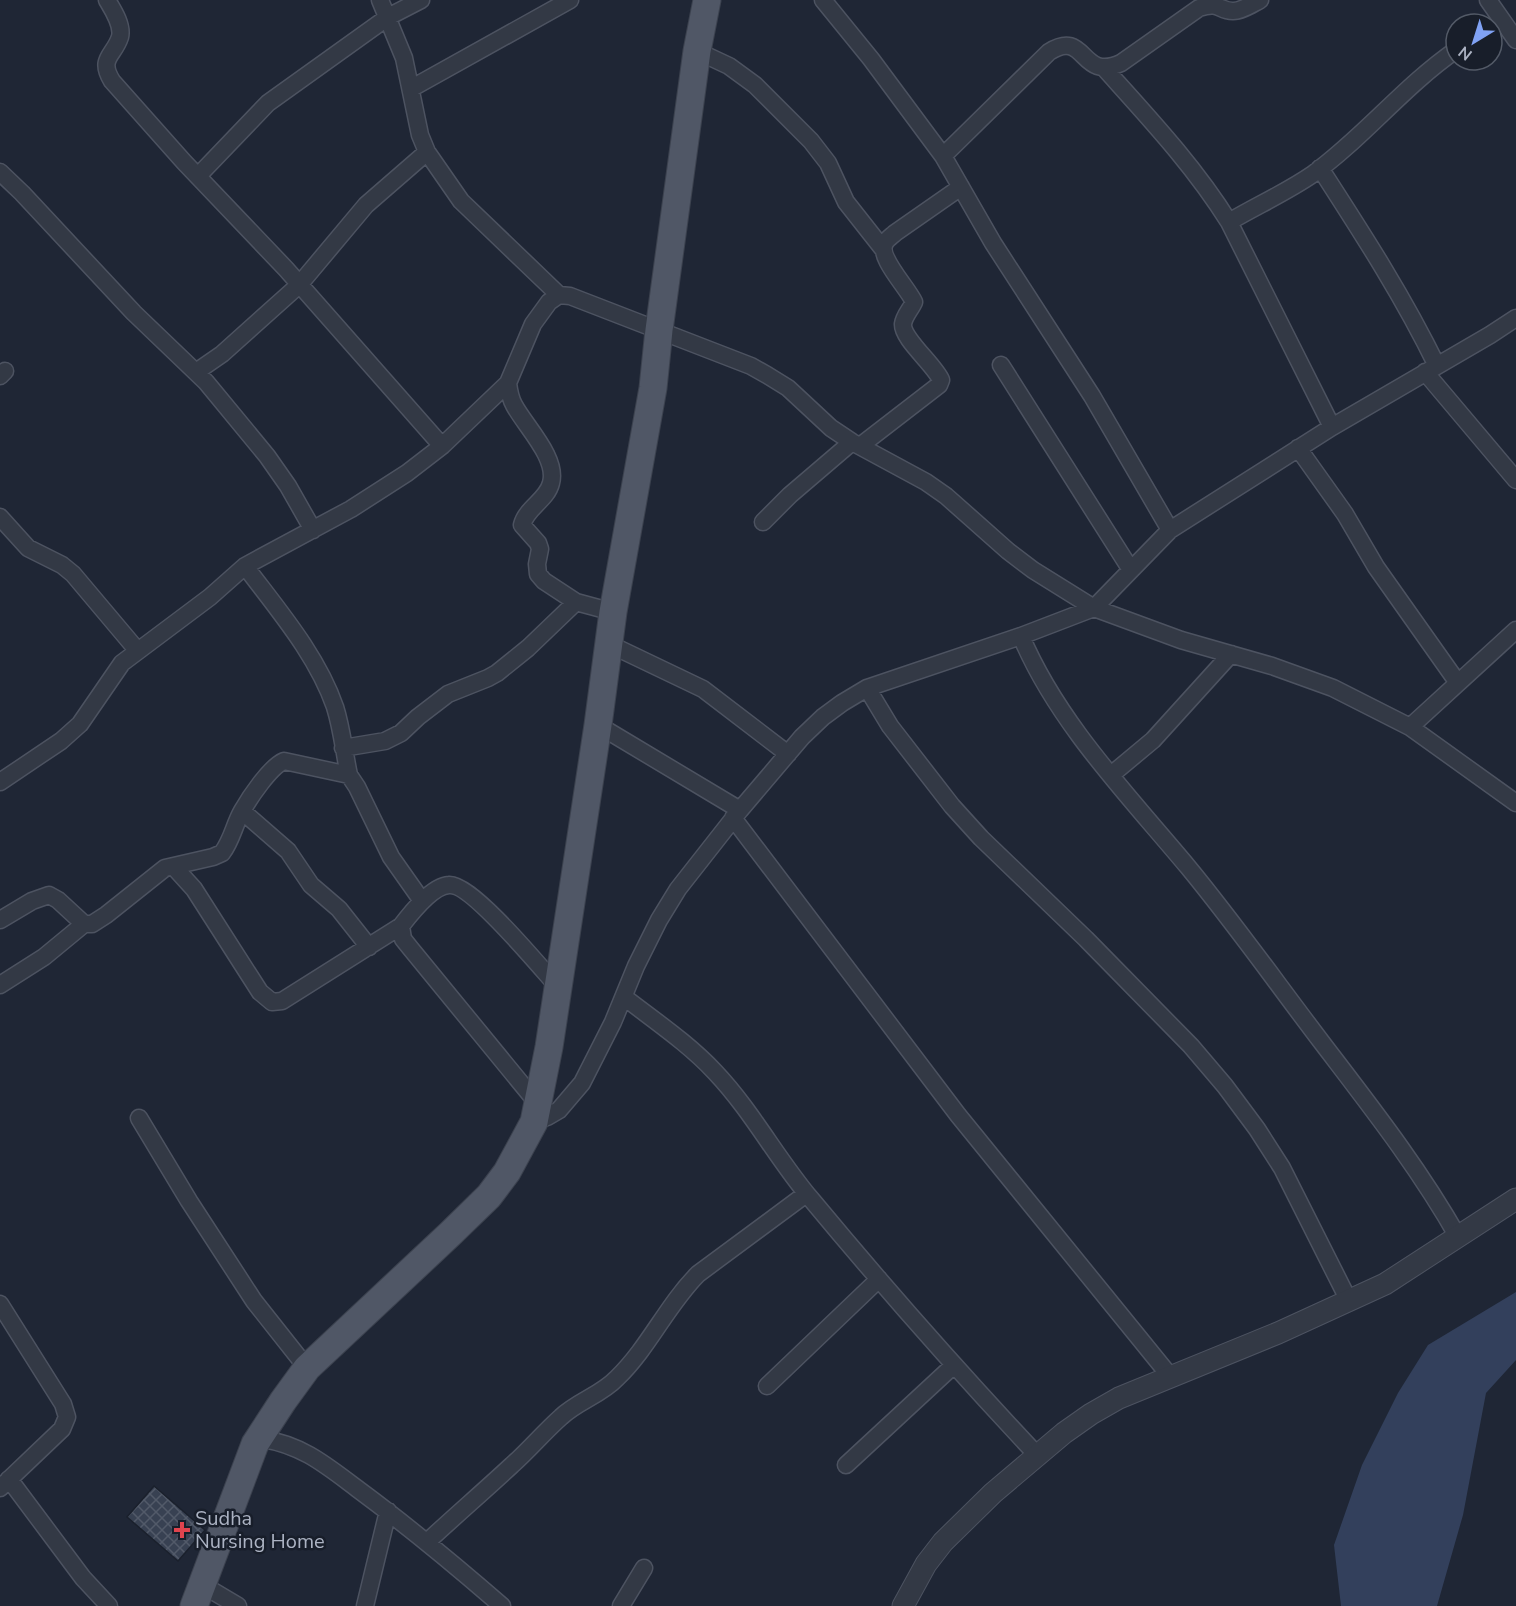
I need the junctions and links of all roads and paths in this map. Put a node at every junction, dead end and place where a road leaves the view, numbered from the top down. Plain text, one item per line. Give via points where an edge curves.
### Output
1 (108, 0) edge
2 (380, 0) edge
3 (421, 0) edge
4 (570, 0) edge
5 (707, 0) edge
6 (823, 0) edge
7 (1260, 0) edge
8 (388, 16) junction
9 (1504, 29) edge
10 (1516, 40) edge
11 (697, 51) junction
12 (1444, 58) edge
13 (1105, 69) junction
14 (412, 88) junction
15 (428, 152) junction
16 (943, 156) junction
17 (1320, 168) junction
18 (0, 172) edge
19 (198, 176) junction
20 (961, 187) junction
21 (1229, 222) junction
22 (883, 249) junction
23 (299, 285) junction
24 (559, 295) junction
25 (1516, 318) edge
26 (659, 330) junction
27 (1001, 365) dead end
28 (1431, 369) junction
29 (196, 372) junction
30 (508, 383) junction
31 (1332, 427) junction
32 (856, 444) junction
33 (442, 446) junction
34 (1298, 448) junction
35 (1516, 480) edge
36 (0, 517) edge
37 (763, 522) dead end
38 (313, 530) junction
39 (1170, 530) junction
40 (245, 566) junction
41 (1131, 570) junction
42 (576, 602) junction
43 (1094, 608) junction
44 (613, 612) junction
45 (1516, 630) edge
46 (1021, 636) junction
47 (609, 644) junction
48 (137, 650) junction
49 (1231, 654) junction
50 (1458, 683) junction
51 (867, 688) junction
52 (598, 725) junction
53 (1410, 726) junction
54 (342, 748) junction
55 (788, 754) junction
56 (349, 775) junction
57 (1111, 775) junction
58 (0, 782) edge
59 (1516, 803) edge
60 (242, 811) junction
61 (737, 814) junction
62 (174, 867) junction
63 (422, 901) junction
64 (0, 920) edge
65 (84, 924) junction
66 (401, 926) junction
67 (369, 947) junction
68 (0, 985) edge
69 (558, 987) junction
70 (624, 997) junction
71 (536, 1113) junction
72 (139, 1118) dead end
73 (806, 1194) junction
74 (1516, 1199) edge
75 (1458, 1237) junction
76 (879, 1279) junction
77 (1349, 1302) junction
78 (0, 1304) edge
79 (954, 1365) junction
80 (307, 1368) junction
81 (1170, 1376) junction
82 (767, 1386) dead end
83 (263, 1436) junction
84 (1037, 1455) junction
85 (846, 1465) dead end
86 (4, 1484) edge
87 (388, 1511) junction
88 (427, 1542) junction
89 (644, 1568) dead end
90 (203, 1601) edge
91 (109, 1606) edge
92 (238, 1606) edge
93 (365, 1606) edge
94 (502, 1606) edge
95 (621, 1606) edge
96 (903, 1606) edge

1 - 19 street via 120,36 106,60 106,72
2 - 8 street
3 - 8 street
4 - 14 street
5 - 11 main road
6 - 16 street
7 - 13 street via 1239,10 1229,11 1211,4 1199,8 1121,63
8 - 14 street
8 - 19 street via 268,103
9 - 10 street
11 - 22 street via 756,85 812,141 828,163 846,202
11 - 26 main road
12 - 17 street
13 - 16 street via 1096,67 1076,48 1067,44 1057,47
13 - 21 street via 1200,178
14 - 15 street via 420,135
15 - 23 street via 366,205
15 - 24 street via 461,201
16 - 20 street
17 - 21 street
17 - 28 street via 1413,317
18 - 29 street
19 - 23 street
20 - 22 street via 895,233
20 - 39 street via 1092,396
21 - 31 street
22 - 32 street via 914,302 903,323 905,333 941,381
23 - 29 street via 222,354
23 - 33 street
24 - 26 street
24 - 30 street via 533,324
25 - 28 street
26 - 32 street via 767,375
26 - 44 main road via 653,388
27 - 41 street
28 - 31 street
28 - 35 street
29 - 38 street via 267,456
30 - 33 street
30 - 42 street via 514,406 545,452 552,473 547,491 522,525 540,549 538,574
31 - 34 street
32 - 37 street via 790,495
32 - 43 street via 946,496 1033,570
33 - 38 street via 407,473
34 - 39 street
34 - 50 street
36 - 48 street via 28,549 73,574
38 - 40 street
39 - 41 street
40 - 48 street
40 - 54 street via 294,632 327,687 340,724
41 - 43 street
42 - 44 street
42 - 54 street via 497,672 448,694 401,733 385,741
43 - 46 street
43 - 49 street
44 - 47 main road
45 - 50 street
46 - 51 street
46 - 57 street via 1047,690
47 - 52 main road
47 - 55 street via 703,689
48 - 58 street via 122,663 80,724
49 - 53 street via 1333,688
49 - 57 street via 1153,740
50 - 53 street
51 - 55 street via 823,717
51 - 77 street via 890,726 952,806 1191,1046 1225,1086 1282,1168
52 - 61 street
52 - 69 main road
53 - 59 street
54 - 56 street
55 - 61 street
56 - 60 street via 284,761 271,770
56 - 63 street via 391,857
57 - 75 street via 1216,902 1375,1111 1420,1173
60 - 62 street via 222,853
60 - 67 street via 288,851 310,885 339,909
61 - 70 street via 678,889 659,920
61 - 81 street via 977,1139
62 - 65 street via 159,872 92,924
62 - 67 street via 198,895 260,992 272,1002 282,1001
63 - 66 street
63 - 69 street via 442,887 459,886
64 - 65 street via 49,895
65 - 68 street via 45,957
66 - 67 street
66 - 71 street via 403,939
69 - 71 main road
70 - 71 street via 582,1083 559,1110
70 - 73 street via 715,1071
71 - 80 main road via 507,1172 489,1196
72 - 80 street via 254,1301
73 - 76 street
73 - 88 street via 699,1274 685,1287 633,1363 615,1381 561,1417
74 - 75 street
75 - 77 street
76 - 79 street
76 - 82 street
77 - 81 street
78 - 86 street via 63,1404 67,1418 62,1429
79 - 84 street
79 - 85 street
80 - 83 main road
81 - 84 street via 1091,1414
83 - 87 street via 302,1450
83 - 90 main road via 255,1444
84 - 96 street via 943,1542
86 - 91 street
87 - 88 street
87 - 93 street
88 - 94 street
89 - 95 street
90 - 92 street

